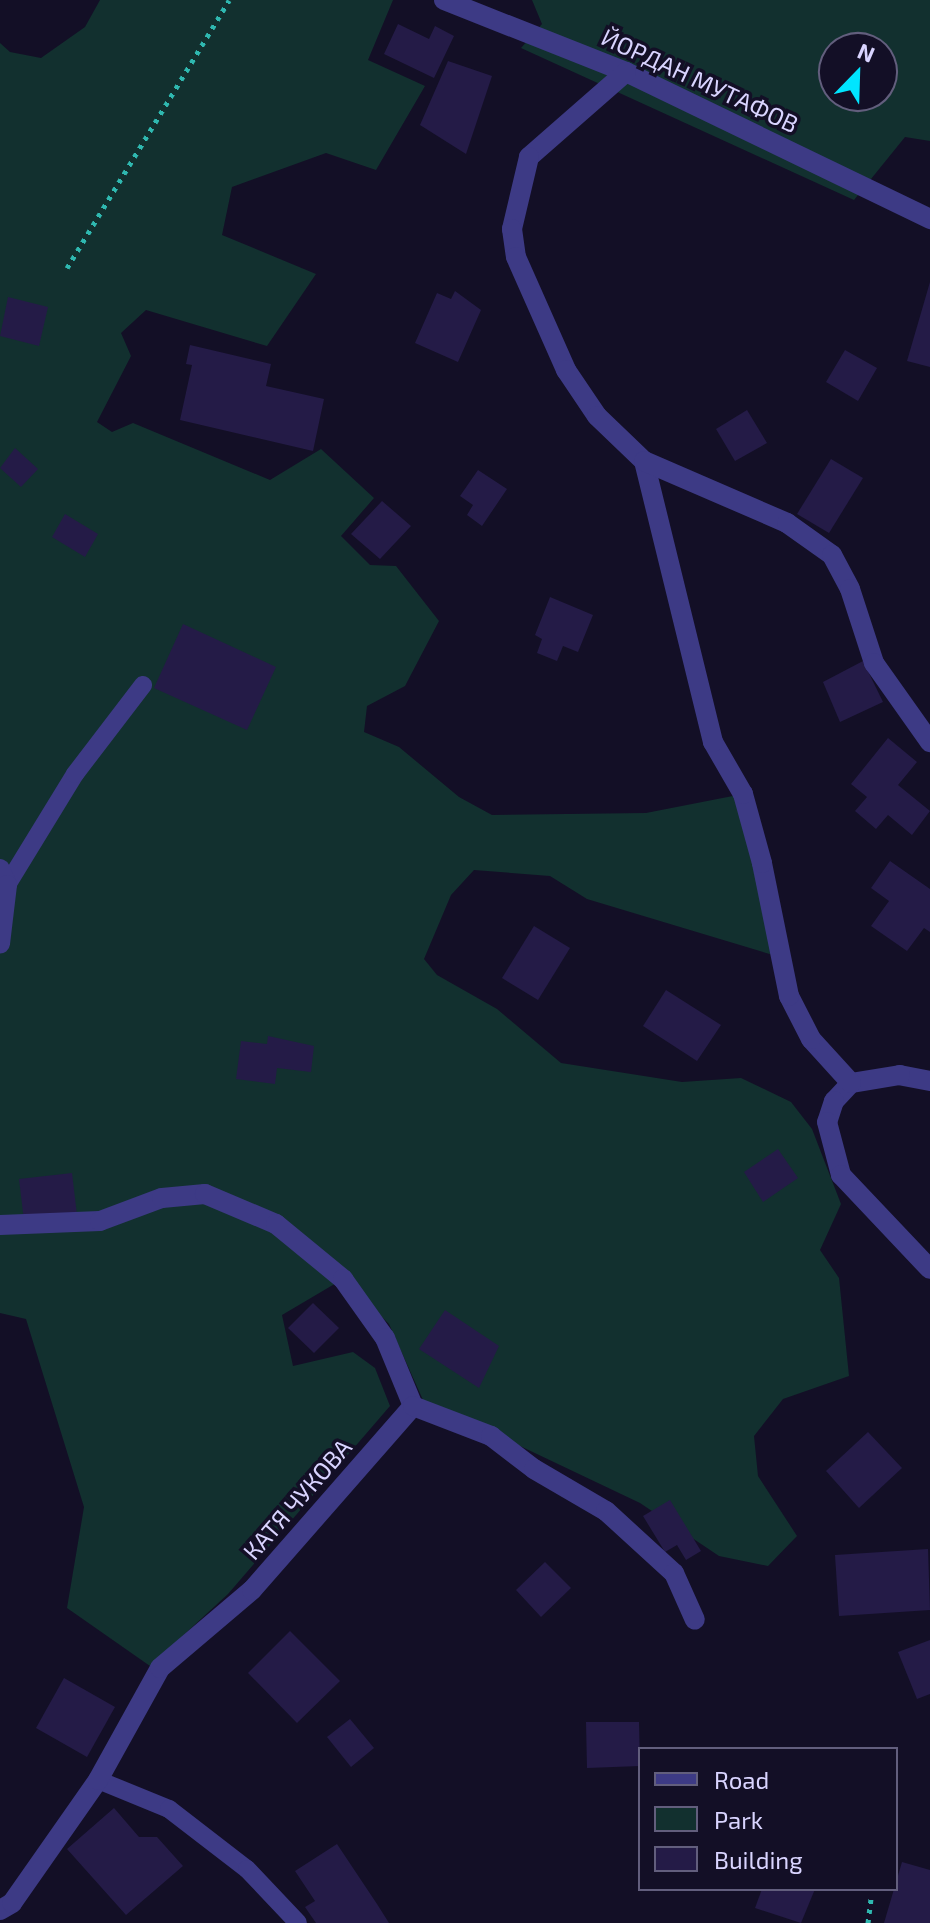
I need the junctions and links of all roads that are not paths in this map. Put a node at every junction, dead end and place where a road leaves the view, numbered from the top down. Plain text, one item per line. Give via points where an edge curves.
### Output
1 (444, 0) edge
2 (626, 72) junction
3 (930, 219) edge
4 (644, 461) junction
5 (143, 685) dead end
6 (930, 742) edge
7 (4, 877) edge
8 (0, 944) edge
9 (930, 1081) edge
10 (851, 1083) junction
11 (0, 1225) edge
12 (930, 1269) edge
13 (413, 1406) junction
14 (695, 1620) dead end
15 (98, 1780) junction
16 (0, 1910) edge
17 (298, 1923) edge

1 - 2 street, ЙОРДАН МУТАФОВ
2 - 3 street, ЙОРДАН МУТАФОВ
2 - 4 street via 529,157 512,229 532,297 566,370 597,416
4 - 6 street via 787,523 832,555 850,589 874,663
4 - 10 street via 713,742 743,794 762,863 789,996 811,1039
5 - 7 lane
7 - 8 street
9 - 10 street via 900,1075
10 - 12 street via 834,1101 827,1122 841,1175
11 - 13 street via 100,1221 162,1198 205,1194 276,1224 343,1279 385,1338
13 - 14 street via 491,1436 534,1469 606,1511 674,1573
13 - 15 street, КАТЯ ЧУКОВА via 252,1590 160,1668
15 - 16 street, КАТЯ ЧУКОВА via 12,1903
15 - 17 lane via 169,1809 247,1869

